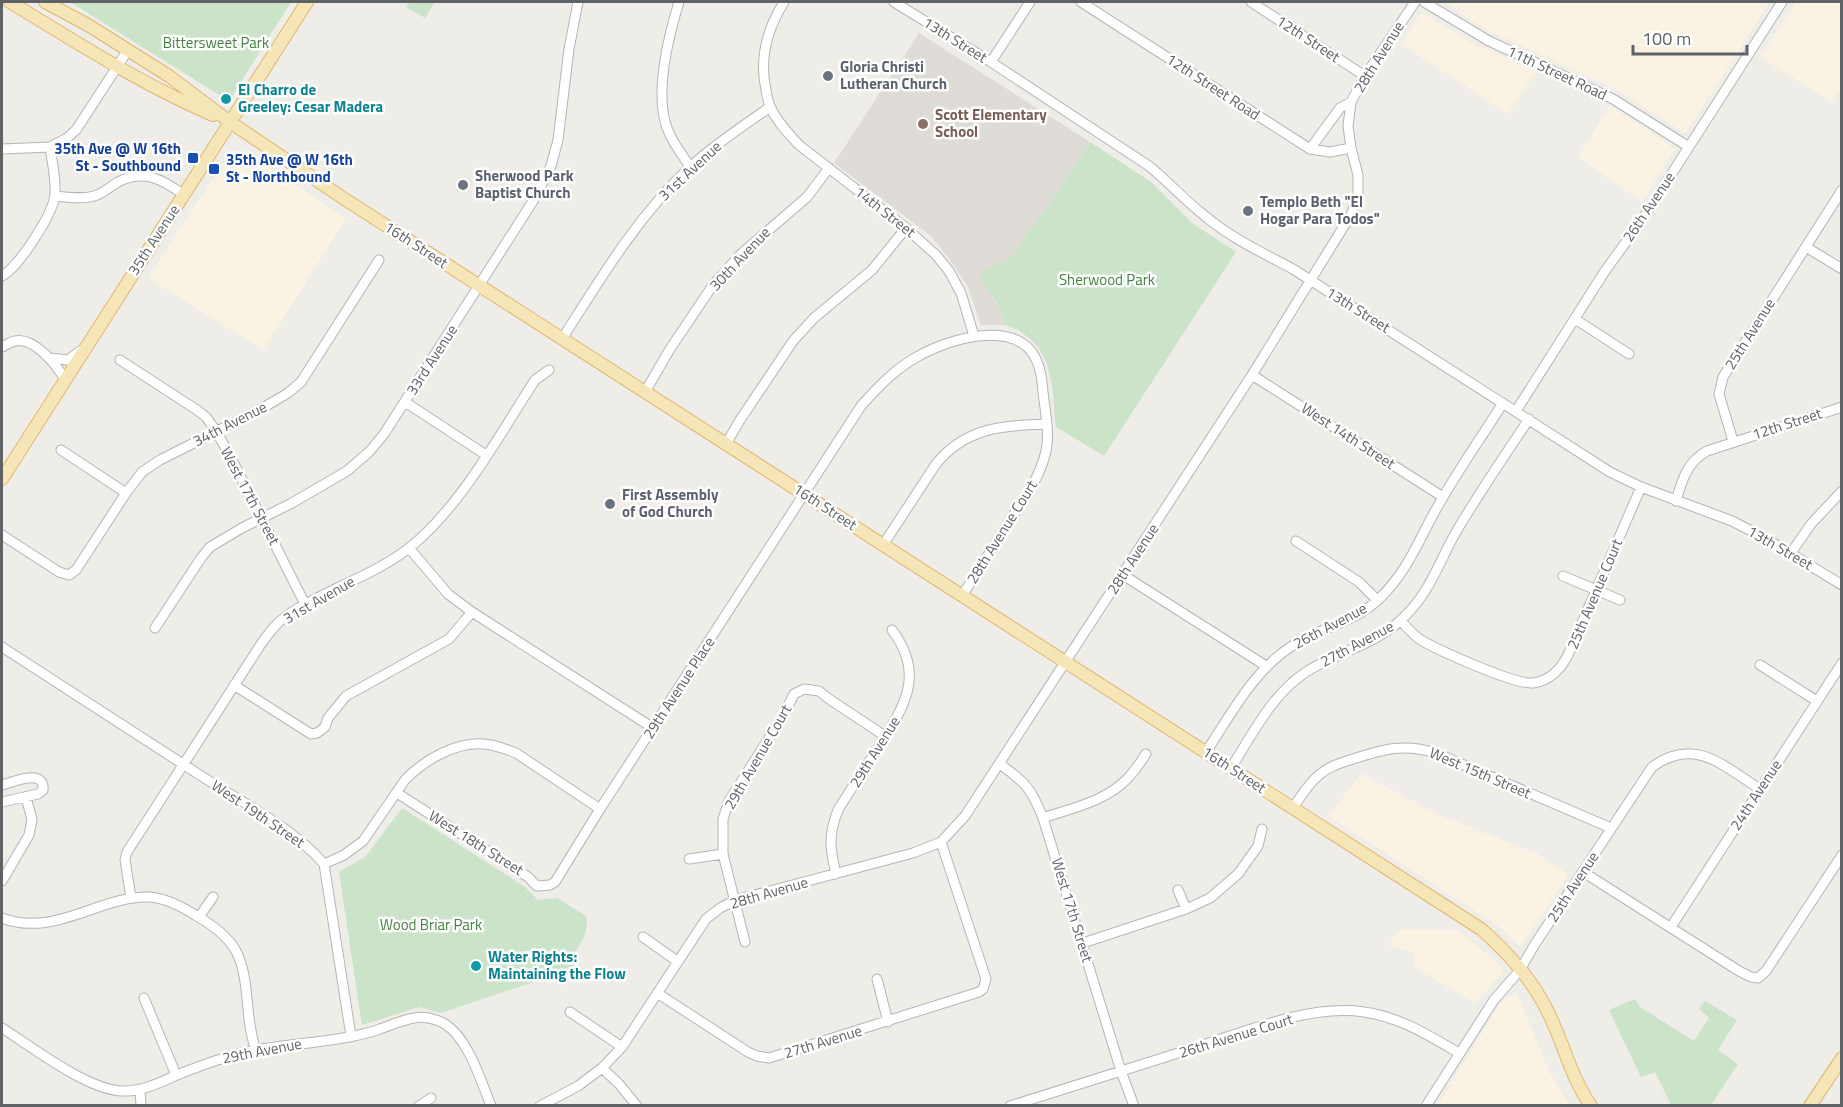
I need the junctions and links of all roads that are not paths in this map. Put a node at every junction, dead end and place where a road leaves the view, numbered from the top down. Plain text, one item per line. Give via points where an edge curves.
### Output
1 (10, 2) edge
2 (45, 2) edge
3 (308, 2) edge
4 (578, 2) edge
5 (679, 2) edge
6 (784, 2) edge
7 (894, 2) edge
8 (1030, 2) edge
9 (1081, 2) edge
10 (1251, 2) edge
11 (1415, 2) edge
12 (1424, 2) edge
13 (1782, 2) edge
14 (128, 50) junction
15 (991, 62) junction
16 (117, 67) junction
17 (1365, 76) junction
18 (1351, 102) junction
19 (770, 107) junction
20 (230, 122) junction
21 (50, 147) junction
22 (1689, 147) junction
23 (1351, 148) junction
24 (2, 149) edge
25 (1310, 150) junction
26 (690, 167) junction
27 (829, 168) junction
28 (1842, 190) edge
29 (183, 194) junction
30 (55, 196) junction
31 (906, 228) junction
32 (1806, 247) junction
33 (380, 260) dead end
34 (1842, 269) edge
35 (2, 276) edge
36 (1310, 280) junction
37 (480, 286) junction
38 (1575, 319) junction
39 (974, 336) junction
40 (562, 339) junction
41 (2, 347) edge
42 (84, 349) junction
43 (1629, 354) dead end
44 (50, 358) junction
45 (120, 360) dead end
46 (549, 370) dead end
47 (1252, 375) junction
48 (65, 380) junction
49 (645, 392) junction
50 (405, 402) junction
51 (1503, 403) junction
52 (1842, 407) edge
53 (1516, 411) junction
54 (1529, 419) junction
55 (1047, 424) junction
56 (216, 431) junction
57 (1733, 441) junction
58 (726, 444) junction
59 (61, 450) dead end
60 (486, 455) junction
61 (2, 478) edge
62 (1641, 487) junction
63 (1842, 491) edge
64 (126, 493) junction
65 (804, 494) junction
66 (1443, 497) junction
67 (1676, 501) junction
68 (262, 519) junction
69 (2, 535) edge
70 (1296, 542) dead end
71 (883, 545) junction
72 (409, 548) junction
73 (1791, 553) junction
74 (1123, 574) junction
75 (1563, 576) dead end
76 (1842, 585) edge
77 (1597, 590) junction
78 (962, 596) junction
79 (1377, 600) junction
80 (1620, 600) dead end
81 (305, 604) junction
82 (472, 612) junction
83 (1401, 621) junction
84 (155, 628) dead end
85 (892, 630) dead end
86 (2, 648) edge
87 (1066, 662) junction
88 (1842, 663) edge
89 (1760, 665) dead end
90 (1266, 666) junction
91 (234, 685) junction
92 (1816, 701) junction
93 (653, 728) junction
94 (885, 736) junction
95 (1206, 752) junction
96 (1146, 754) dead end
97 (183, 764) junction
98 (1000, 764) junction
99 (1231, 768) junction
100 (2, 785) edge
101 (1760, 789) junction
102 (397, 793) junction
103 (26, 798) junction
104 (2, 802) edge
105 (1293, 808) junction
106 (600, 809) junction
107 (1043, 818) junction
108 (1611, 828) junction
109 (1262, 829) dead end
110 (941, 842) junction
111 (723, 854) junction
112 (1842, 855) edge
113 (689, 859) dead end
114 (324, 864) junction
115 (1583, 872) junction
116 (836, 874) junction
117 (2, 881) edge
118 (555, 882) joint
119 (1178, 890) dead end
120 (213, 897) dead end
121 (131, 898) junction
122 (736, 900) junction
123 (1186, 909) junction
124 (199, 917) junction
125 (2, 918) edge
126 (1671, 927) junction
127 (643, 937) dead end
128 (745, 942) dead end
129 (1083, 943) junction
130 (678, 961) junction
131 (1520, 970) junction
132 (877, 979) dead end
133 (657, 993) junction
134 (144, 998) dead end
135 (570, 1012) dead end
136 (888, 1022) junction
137 (2, 1028) edge
138 (351, 1036) junction
139 (622, 1047) junction
140 (256, 1050) junction
141 (1459, 1053) junction
142 (1842, 1058) edge
143 (602, 1068) junction
144 (1121, 1071) junction
145 (176, 1076) junction
146 (140, 1090) junction
147 (431, 1098) dead end
148 (1027, 1103) edge
149 (141, 1106) edge
150 (418, 1106) edge
151 (491, 1106) edge
152 (540, 1106) edge
153 (637, 1106) edge
154 (1010, 1106) edge
155 (1134, 1106) edge
156 (1426, 1106) edge
157 (1591, 1106) edge
158 (1810, 1106) edge

1 - 16 main road, 16th Street
2 - 14 main road, 16th Street
3 - 20 main road, 35th Avenue
4 - 37 street, 33rd Avenue via 551,166
5 - 26 street via 666,57 663,110 670,135
6 - 19 street via 765,44 764,82
7 - 15 street, 13th Street
8 - 15 street
9 - 25 street, 12th Street Road
10 - 17 street, 12th Street
11 - 17 street, 28th Avenue
12 - 22 street, 11th Street Road via 1490,41 1613,99
13 - 22 street, 26th Avenue
14 - 16 street
14 - 20 main road, 16th Street
15 - 36 street, 13th Street via 1149,166 1220,227
16 - 20 main road, 16th Street
16 - 21 street via 76,130
17 - 18 street, 28th Avenue
18 - 23 street, 28th Avenue
18 - 25 street via 1340,108
19 - 26 street, 31st Avenue
19 - 27 street, 14th Street via 799,145
20 - 29 main road, 35th Avenue
20 - 37 main road, 16th Street
21 - 24 street
21 - 30 street
22 - 38 street, 26th Avenue
23 - 25 street
23 - 36 street, 28th Avenue via 1358,194 1352,213
26 - 40 street, 31st Avenue via 642,218
27 - 31 street, 14th Street
27 - 49 street, 30th Avenue via 807,197 741,254 713,285
28 - 32 street, 25th Avenue
29 - 30 street via 154,177 142,176 117,182 97,195
29 - 42 main road, 35th Avenue
30 - 35 street via 45,221 19,261
31 - 39 street, 14th Street via 949,271 961,293
31 - 58 street via 872,270 798,336
32 - 34 street
32 - 57 street, 25th Avenue via 1723,377 1719,394
33 - 56 street, 34th Avenue via 301,382 270,404
36 - 47 street, 28th Avenue
36 - 51 street, 13th Street
37 - 40 main road, 16th Street
37 - 50 street, 33rd Avenue
38 - 43 street
38 - 53 street, 26th Avenue
39 - 55 street, 28th Avenue Court via 1011,338 1034,355 1041,369
39 - 65 street via 914,358 890,376 861,406
40 - 49 main road, 16th Street
41 - 44 street via 16,341 26,342
42 - 44 street via 68,360
42 - 48 main road, 35th Avenue
44 - 48 street
45 - 56 street, West 17th Street via 197,410
46 - 60 street, 31st Avenue via 535,380
47 - 66 street, West 14th Street
47 - 74 street, 28th Avenue
48 - 61 main road, 35th Avenue
49 - 58 main road, 16th Street
50 - 60 street
50 - 68 street, 33rd Avenue via 370,451 347,471
51 - 53 street, 13th Street
51 - 66 street, 26th Avenue
52 - 57 street, 12th Street
53 - 54 street, 13th Street
54 - 62 street, 13th Street
54 - 83 street, 27th Avenue via 1460,525 1436,575
55 - 71 street via 987,430 968,436 946,451
55 - 78 street, 28th Avenue Court via 1046,451 1039,472
56 - 64 street, 34th Avenue via 151,465
56 - 68 street, West 17th Street
57 - 67 street via 1694,460 1681,482
58 - 65 main road, 16th Street
59 - 64 street
60 - 72 street, 31st Avenue via 446,511
62 - 67 street, 13th Street
62 - 77 street, 25th Avenue Court
63 - 73 street
64 - 69 street, 34th Avenue via 69,575
65 - 71 main road, 16th Street
65 - 93 street, 29th Avenue Place
66 - 79 street, 26th Avenue via 1410,561
67 - 73 street, 13th Street via 1732,521
68 - 81 street, West 17th Street
68 - 84 street, 33rd Avenue via 210,547
70 - 79 street via 1359,582
71 - 78 main road, 16th Street
72 - 81 street, 31st Avenue
72 - 82 street via 448,594
73 - 76 street, 13th Street
74 - 87 street, 28th Avenue
74 - 90 street
75 - 77 street
77 - 80 street
77 - 83 street, 25th Avenue Court via 1564,663 1550,676 1529,683 1437,648
78 - 87 main road, 16th Street
79 - 90 street, 26th Avenue via 1350,618 1295,644
81 - 91 street, 31st Avenue via 278,623
82 - 91 street via 449,639 346,696 317,733 310,735
82 - 93 street
83 - 99 street, 27th Avenue via 1293,682
85 - 94 street, 29th Avenue via 908,657 909,688 902,710
86 - 97 street, West 19th Street
87 - 95 main road, 16th Street
87 - 98 street, 28th Avenue
88 - 92 street, 24th Avenue
89 - 92 street
90 - 95 street, 26th Avenue
91 - 97 street, 31st Avenue
92 - 101 street, 24th Avenue
93 - 106 street, 29th Avenue Place
94 - 111 street, 29th Avenue Court via 819,691 804,689 794,694 729,801 723,819
94 - 116 street, 29th Avenue via 831,827 830,851
95 - 99 main road, 16th Street
96 - 107 street via 1129,777 1105,795
97 - 114 street, West 19th Street via 304,843
97 - 121 street, 31st Avenue via 127,852
98 - 107 street, West 17th Street via 1028,786
98 - 110 street, 28th Avenue via 965,816
99 - 105 main road, 16th Street
100 - 103 street via 34,777 41,780 43,790
101 - 108 street, 25th Avenue via 1710,758 1681,753 1652,767
101 - 126 street, 24th Avenue
102 - 106 street via 412,772 430,760 464,745 484,744 516,753
102 - 114 street via 363,841
102 - 118 street, West 18th Street via 537,886
103 - 104 street
103 - 117 street via 32,819 29,836
105 - 108 street, West 15th Street via 1307,786 1326,770 1379,750 1414,747
105 - 131 main road, 16th Street via 1482,930
106 - 118 street, 29th Avenue Place
107 - 129 street, West 17th Street
108 - 115 street, 25th Avenue
109 - 123 street via 1258,846 1238,874 1216,894
110 - 116 street, 28th Avenue
110 - 136 street, 27th Avenue via 986,979 983,988 973,995
111 - 113 street
111 - 122 street, 29th Avenue Court
112 - 126 street via 1758,978 1750,977
114 - 138 street
115 - 126 street
115 - 131 street, 25th Avenue
116 - 122 street, 28th Avenue
119 - 123 street
120 - 124 street
121 - 124 street via 168,900
121 - 125 street via 35,924
122 - 128 street, 29th Avenue Court
122 - 130 street, 28th Avenue via 706,919
123 - 129 street
124 - 140 street via 221,933 242,966
127 - 130 street
129 - 144 street, West 17th Street
130 - 133 street, 28th Avenue
131 - 141 street, 25th Avenue via 1494,1000
131 - 157 main road, 16th Street via 1546,1007
132 - 136 street
133 - 136 street, 27th Avenue via 757,1056 770,1058
133 - 139 street, 28th Avenue
134 - 145 street
135 - 139 street
137 - 146 street via 91,1084 113,1090
138 - 140 street, 29th Avenue
138 - 151 street via 414,1018 445,1024 464,1043
139 - 143 street, 28th Avenue
140 - 145 street, 29th Avenue via 224,1057
141 - 144 street, 26th Avenue Court via 1411,1025 1388,1017 1334,1010 1265,1025
141 - 156 street, 25th Avenue
142 - 158 main road
143 - 152 street, 28th Avenue
143 - 153 street
144 - 148 street, 26th Avenue Court
144 - 155 street, West 17th Street
145 - 146 street, 29th Avenue
146 - 149 street
147 - 150 street
148 - 154 street, 26th Avenue Court

